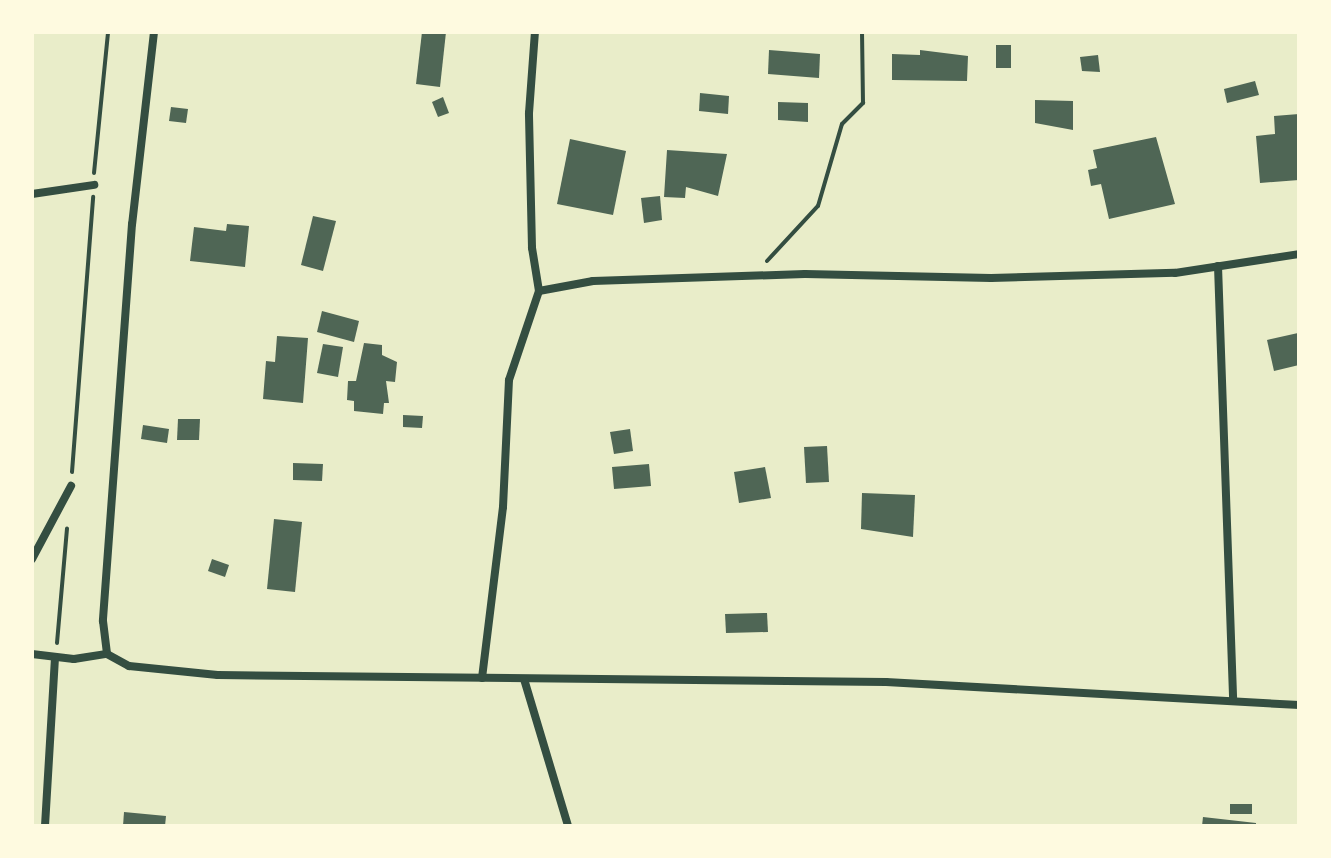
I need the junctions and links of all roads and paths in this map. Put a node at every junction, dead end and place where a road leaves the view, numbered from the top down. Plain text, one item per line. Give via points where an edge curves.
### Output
1 (108, 32) edge
2 (154, 32) edge
3 (535, 32) edge
4 (862, 32) edge
5 (94, 185) junction
6 (32, 194) edge
7 (1299, 254) edge
8 (1218, 266) junction
9 (753, 276) junction
10 (539, 291) junction
11 (71, 486) joint
12 (68, 517) dead end
13 (32, 559) edge
14 (32, 654) edge
15 (107, 654) junction
16 (55, 658) junction
17 (482, 678) junction
18 (524, 679) junction
19 (1233, 700) junction
20 (1299, 705) edge
21 (45, 826) edge
22 (568, 826) edge

1 - 5 path
2 - 15 street via 132,224 103,621
3 - 10 street via 529,113 532,248
4 - 9 path via 863,103 842,124 818,206
5 - 6 street
5 - 11 path
7 - 8 street
8 - 9 street via 1084,277
8 - 19 street
9 - 10 street via 593,281
10 - 17 street via 509,380 503,507
11 - 13 street
12 - 16 path
14 - 16 street
15 - 16 street
15 - 17 street via 129,666 218,675
16 - 21 street
17 - 18 street
18 - 19 street via 886,682
18 - 22 street
19 - 20 street

